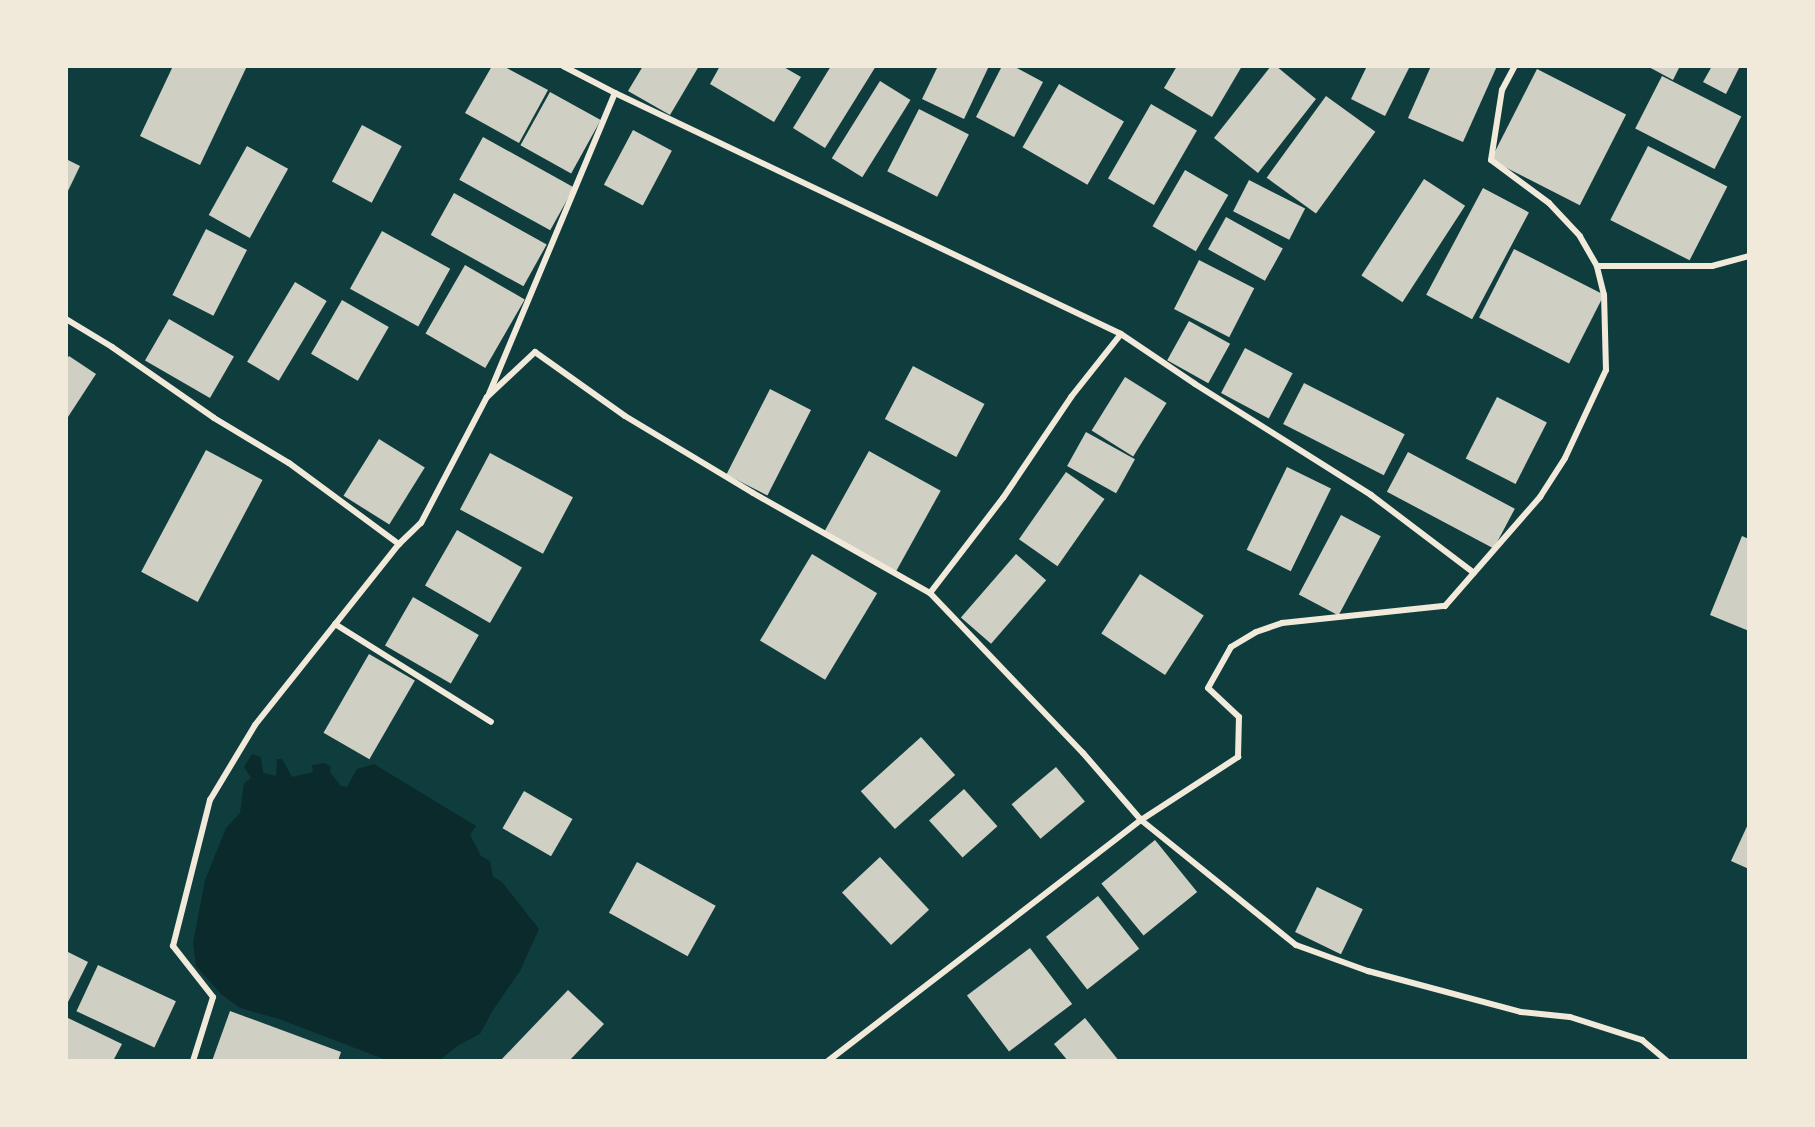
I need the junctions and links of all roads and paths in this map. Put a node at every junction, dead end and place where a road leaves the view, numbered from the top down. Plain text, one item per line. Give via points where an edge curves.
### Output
1 (563, 66) edge
2 (1515, 66) edge
3 (615, 93) junction
4 (1749, 256) edge
5 (1597, 266) junction
6 (66, 319) edge
7 (1121, 334) junction
8 (488, 397) junction
9 (399, 544) junction
10 (1474, 573) junction
11 (930, 593) junction
12 (335, 624) junction
13 (491, 722) dead end
14 (1141, 820) junction
15 (193, 1061) edge
16 (828, 1061) edge
17 (1667, 1061) edge

1 - 3 street
2 - 5 street via 1503,90 1491,160 1549,203 1580,236
3 - 7 street
3 - 8 street
4 - 5 street via 1712,266
5 - 10 street via 1604,295 1606,370 1565,458 1540,497
6 - 9 street via 289,463
7 - 10 street via 1371,495
7 - 11 street
8 - 9 street via 421,523
8 - 11 street via 535,352 625,416
9 - 12 street
10 - 14 street via 1445,606 1282,623 1231,647 1208,688 1239,717 1238,757
11 - 14 street via 1083,753
12 - 13 street
12 - 15 street via 255,725 210,800 173,946 213,997
14 - 16 street
14 - 17 street via 1296,945 1368,972 1521,1012 1570,1017 1642,1040

